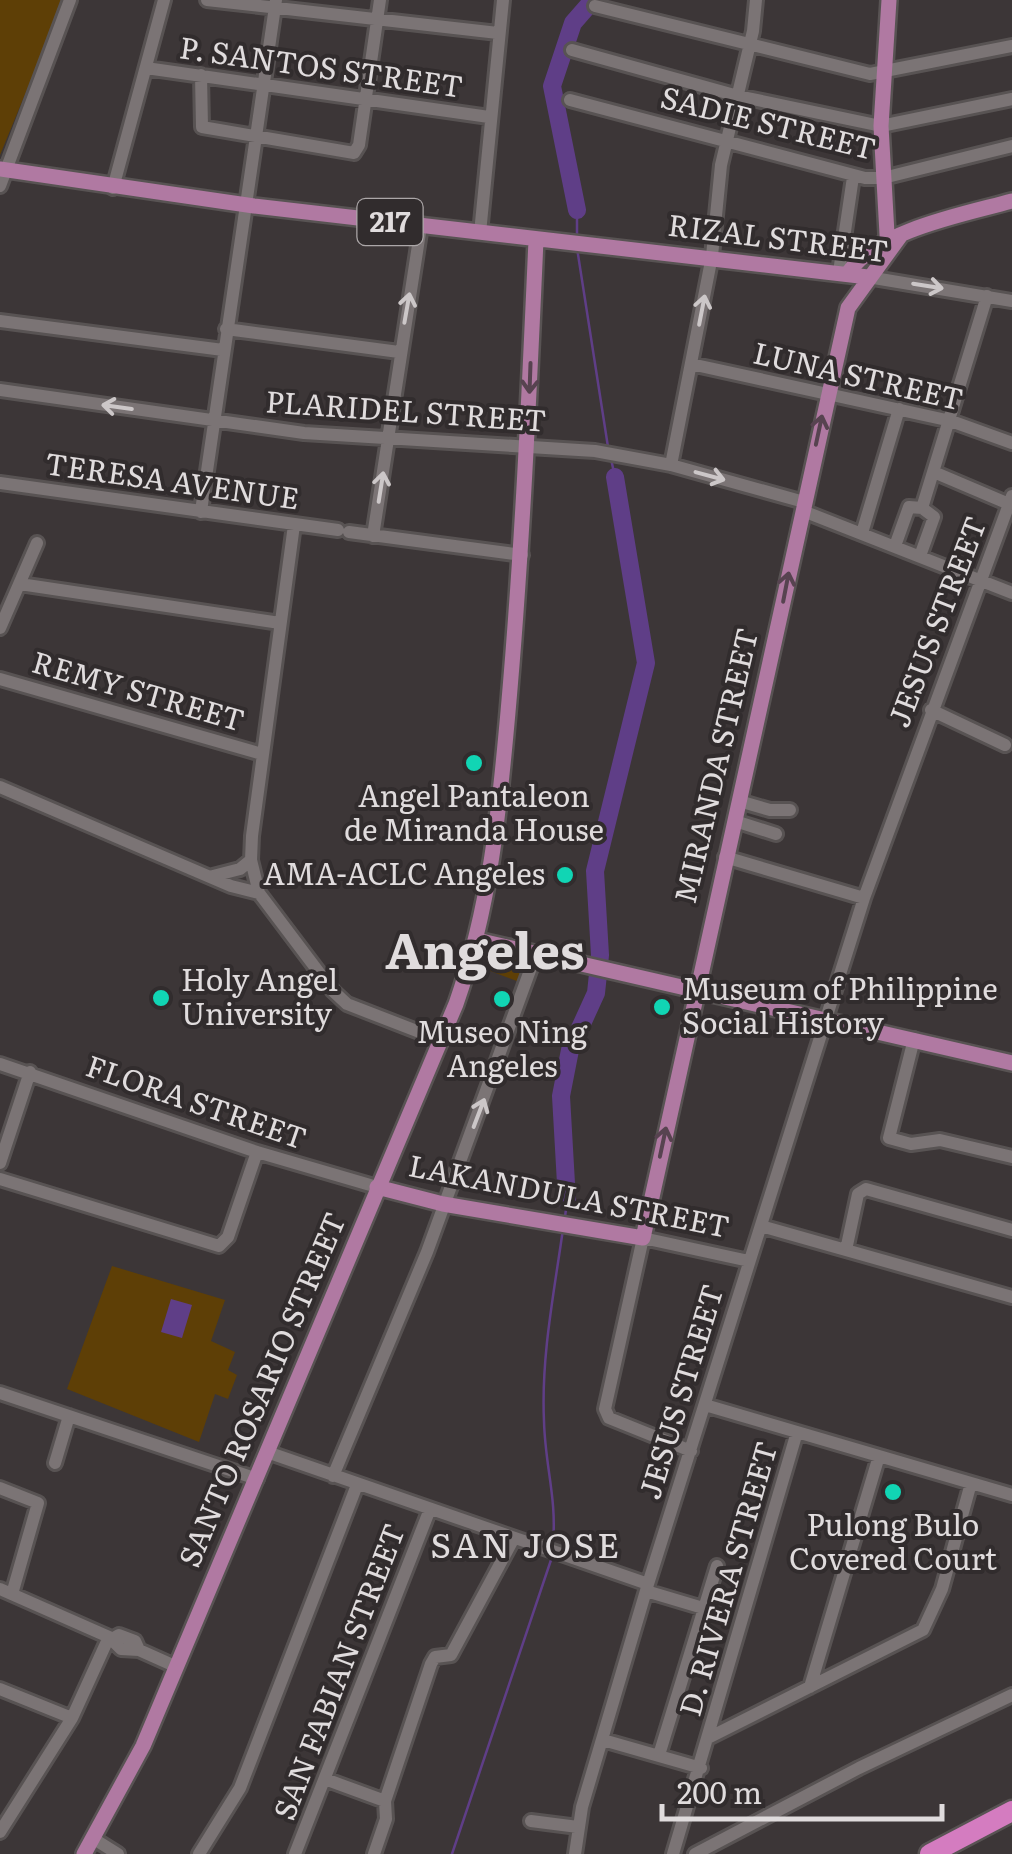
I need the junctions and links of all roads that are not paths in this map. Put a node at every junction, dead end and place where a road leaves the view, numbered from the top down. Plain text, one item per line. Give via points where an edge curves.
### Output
1 (70, 0) edge
2 (164, 0) edge
3 (207, 0) edge
4 (380, 0) edge
5 (503, 0) edge
6 (756, 0) edge
7 (889, 0) edge
8 (275, 5) edge
9 (595, 6) dead end
10 (378, 20) junction
11 (498, 33) junction
12 (748, 46) junction
13 (1012, 46) edge
14 (572, 50) dead end
15 (146, 68) junction
16 (885, 73) junction
17 (201, 75) junction
18 (264, 85) junction
19 (738, 96) junction
20 (364, 98) junction
21 (1012, 99) edge
22 (570, 100) dead end
23 (488, 118) junction
24 (882, 126) junction
25 (255, 136) junction
26 (726, 141) junction
27 (1012, 146) edge
28 (1, 175) edge
29 (852, 177) junction
30 (883, 178) junction
31 (113, 188) junction
32 (1012, 200) edge
33 (245, 205) junction
34 (421, 226) junction
35 (480, 234) junction
36 (536, 240) junction
37 (891, 243) junction
38 (712, 256) junction
39 (844, 272) junction
40 (868, 277) junction
41 (988, 296) junction
42 (1012, 301) edge
43 (848, 308) junction
44 (0, 321) edge
45 (226, 329) junction
46 (224, 350) junction
47 (399, 352) junction
48 (691, 364) junction
49 (0, 390) edge
50 (828, 395) junction
51 (899, 410) junction
52 (214, 421) junction
53 (951, 421) junction
54 (389, 439) junction
55 (1012, 443) edge
56 (527, 446) junction
57 (672, 465) junction
58 (936, 473) junction
59 (0, 484) edge
60 (1011, 500) edge
61 (804, 507) junction
62 (922, 508) junction
63 (201, 512) junction
64 (294, 525) junction
65 (862, 534) junction
66 (373, 536) junction
67 (37, 543) dead end
68 (895, 546) junction
69 (522, 555) junction
70 (920, 556) junction
71 (978, 580) junction
72 (20, 584) junction
73 (1012, 593) edge
74 (280, 623) junction
75 (0, 628) edge
76 (0, 679) edge
77 (930, 710) junction
78 (1004, 745) dead end
79 (262, 754) junction
80 (0, 787) edge
81 (738, 801) junction
82 (790, 810) dead end
83 (734, 821) junction
84 (776, 834) dead end
85 (725, 856) junction
86 (251, 860) junction
87 (212, 876) junction
88 (259, 893) junction
89 (864, 898) junction
90 (477, 940) junction
91 (536, 954) junction
92 (695, 990) junction
93 (826, 1021) junction
94 (914, 1039) junction
95 (440, 1040) junction
96 (1012, 1062) edge
97 (0, 1064) edge
98 (30, 1072) junction
99 (256, 1152) junction
100 (1012, 1157) edge
101 (0, 1163) edge
102 (0, 1179) edge
103 (377, 1187) junction
104 (443, 1204) junction
105 (761, 1226) junction
106 (1012, 1230) edge
107 (642, 1238) junction
108 (846, 1250) junction
109 (749, 1261) junction
110 (1012, 1297) edge
111 (0, 1393) edge
112 (706, 1404) junction
113 (69, 1416) junction
114 (797, 1432) junction
115 (691, 1451) junction
116 (268, 1452) junction
117 (879, 1456) junction
118 (55, 1463) dead end
119 (333, 1476) junction
120 (257, 1479) junction
121 (971, 1483) junction
122 (357, 1485) junction
123 (0, 1488) edge
124 (1012, 1495) edge
125 (430, 1509) junction
126 (514, 1538) junction
127 (717, 1566) dead end
128 (647, 1588) junction
129 (6, 1592) edge
130 (703, 1608) junction
131 (111, 1638) junction
132 (176, 1667) junction
133 (810, 1687) junction
134 (0, 1690) edge
135 (1012, 1694) edge
136 (72, 1718) junction
137 (710, 1737) junction
138 (603, 1740) junction
139 (658, 1755) junction
140 (701, 1768) junction
141 (325, 1779) junction
142 (384, 1800) junction
143 (1012, 1811) edge
144 (532, 1821) dead end
145 (578, 1827) junction
146 (0, 1832) edge
147 (94, 1839) junction
148 (84, 1854) edge
149 (118, 1854) edge
150 (199, 1854) edge
151 (296, 1854) edge
152 (374, 1854) edge
153 (575, 1854) edge
154 (673, 1854) edge
155 (695, 1854) edge
156 (930, 1854) edge

1 - 28 street
2 - 15 street
3 - 8 street
4 - 10 street
5 - 11 street
6 - 12 street
7 - 16 main road
8 - 10 street
8 - 18 street
9 - 12 street
10 - 11 street
10 - 20 street
11 - 23 street
12 - 16 street
12 - 19 street
13 - 16 street
14 - 19 street
15 - 17 street, P. SANTOS STREET
15 - 31 street
16 - 24 main road
17 - 18 street, P. SANTOS STREET
17 - 25 street via 202,127
18 - 20 street, P. SANTOS STREET
18 - 25 street
19 - 24 street
19 - 26 street
20 - 23 street, P. SANTOS STREET
20 - 25 street via 359,145 348,154
21 - 24 street
22 - 26 street, SADIE STREET
23 - 35 street
24 - 30 main road
25 - 33 street
26 - 29 street, SADIE STREET
26 - 38 street
27 - 30 street, SADIE STREET
28 - 31 main road, 217
29 - 30 street, SADIE STREET
29 - 39 street
30 - 37 main road
31 - 33 main road, 217
32 - 37 main road
33 - 34 main road, 217
33 - 45 street
34 - 35 main road, 217
47 -> 34 street
35 - 36 main road, 217
36 - 38 main road, RIZAL STREET / 217
36 -> 56 main road
37 - 39 main road
37 - 40 main road, MIRANDA STREET
38 - 39 main road, RIZAL STREET / 217
48 -> 38 street
39 - 40 main road, RIZAL STREET / 217
39 - 43 main road, MIRANDA STREET
40 -> 41 street, RIZAL STREET
40 - 43 main road, MIRANDA STREET
41 - 42 street, RIZAL STREET
41 - 53 street
43 - 50 main road, MIRANDA STREET
44 - 46 street
45 - 46 street
45 - 47 street
46 - 52 street
47 - 54 street
48 - 50 street, LUNA STREET
48 - 57 street
52 -> 49 street, PLARIDEL STREET
50 - 51 street, LUNA STREET
61 -> 50 main road, MIRANDA STREET
51 - 53 street, LUNA STREET
51 - 65 street
52 - 54 street, PLARIDEL STREET
52 - 63 street
53 - 55 street, LUNA STREET
53 - 58 street
54 - 56 street, PLARIDEL STREET
66 -> 54 street
56 - 57 street, PLARIDEL STREET
56 - 69 main road
57 -> 61 street, PLARIDEL STREET
58 - 60 street
58 - 62 street
59 - 63 street, TERESA AVENUE
60 - 71 street, JESUS STREET
61 - 65 street, PLARIDEL STREET
81 -> 61 main road, MIRANDA STREET
62 - 68 street via 908,507
62 - 70 street via 934,518
63 - 64 street, TERESA AVENUE
64 - 66 street, TERESA AVENUE
64 - 74 street
65 - 68 street, PLARIDEL STREET
66 - 69 street, TERESA AVENUE
67 - 72 street
68 - 70 street, PLARIDEL STREET
69 - 90 main road, SANTO ROSARIO STREET via 496,845
70 - 71 street, PLARIDEL STREET
71 - 73 street, PLARIDEL STREET
71 - 77 street, JESUS STREET
72 - 74 street
72 - 75 street
74 - 79 street
76 - 79 street, REMY STREET
77 - 78 street
77 - 89 street, JESUS STREET
79 - 86 street
80 - 87 street
81 - 82 street
81 - 83 main road, MIRANDA STREET
83 - 84 street
83 - 85 main road, MIRANDA STREET
85 - 89 street
85 - 92 main road, MIRANDA STREET
86 - 87 street
86 - 88 street
87 - 88 street
88 - 95 street via 347,1004
89 - 93 street, JESUS STREET
90 - 91 main road
90 - 95 main road, SANTO ROSARIO STREET
91 - 92 main road
104 -> 91 street
92 - 93 main road
107 -> 92 main road, MIRANDA STREET
93 - 94 main road
93 - 105 street, JESUS STREET
94 - 96 main road
94 - 100 street via 889,1138 911,1144 940,1140
95 - 103 main road, SANTO ROSARIO STREET
97 - 98 street, FLORA STREET
98 - 99 street, FLORA STREET
98 - 101 street
99 - 102 street via 228,1237 219,1246
99 - 103 street, FLORA STREET
103 - 104 main road, LAKANDULA STREET
103 - 116 main road, SANTO ROSARIO STREET
104 - 107 main road, LAKANDULA STREET
104 - 119 street
105 - 108 street
105 - 109 street, JESUS STREET
106 - 108 street via 866,1189 858,1194
107 - 109 street, LAKANDULA STREET
107 - 115 street via 606,1415
108 - 110 street
109 - 112 street, JESUS STREET
111 - 113 street
112 - 114 street
112 - 115 street, JESUS STREET
113 - 118 street
113 - 120 street
114 - 117 street
114 - 137 street, D. RIVERA STREET
115 - 128 street, JESUS STREET
116 - 119 street
116 - 120 main road, SANTO ROSARIO STREET
117 - 121 street
117 - 133 street
119 - 122 street
120 - 132 main road, SANTO ROSARIO STREET
121 - 124 street
121 - 133 street via 942,1588 923,1630
122 - 125 street
122 - 150 street via 240,1788
123 - 129 street via 34,1499 38,1510
125 - 126 street
125 - 141 street, SAN FABIAN STREET
126 - 128 street
126 - 142 street via 451,1654 434,1657
127 - 130 street
128 - 130 street
128 - 138 street, JESUS STREET
129 - 131 street
130 - 139 street
131 - 132 street via 121,1649
131 - 136 street
132 - 147 main road, SANTO ROSARIO STREET
133 - 137 street
134 - 136 street
135 - 155 street
136 - 146 street
137 - 140 street, D. RIVERA STREET
138 - 139 street
138 - 145 street, JESUS STREET
139 - 140 street
140 - 154 street, D. RIVERA STREET
141 - 142 street
141 - 151 street, SAN FABIAN STREET
142 - 152 street via 386,1820
143 - 156 highway
144 - 145 street
145 - 153 street, JESUS STREET
147 - 148 main road, SANTO ROSARIO STREET
147 - 149 street

